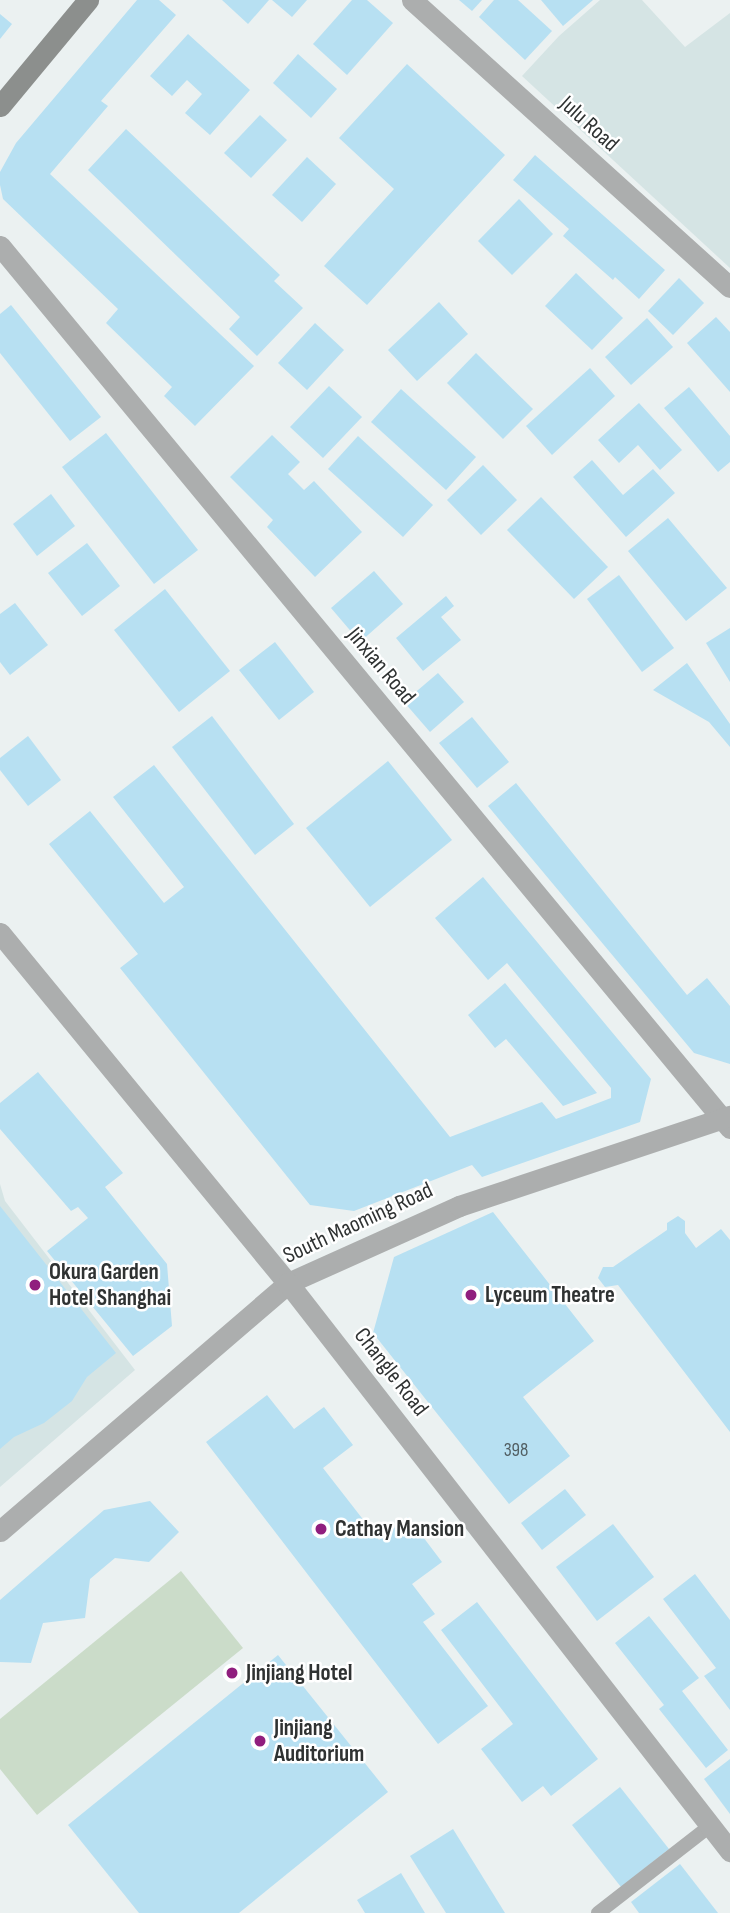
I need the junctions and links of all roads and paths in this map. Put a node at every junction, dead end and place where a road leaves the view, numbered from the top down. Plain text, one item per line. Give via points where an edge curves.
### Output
1 (88, 0) edge
2 (412, 0) edge
3 (0, 106) edge
4 (0, 246) edge
5 (730, 287) edge
6 (0, 933) edge
7 (727, 1121) edge
8 (288, 1283) junction
9 (0, 1531) edge
10 (711, 1825) junction
11 (730, 1851) edge
12 (598, 1913) edge

1 - 3 main road
2 - 5 street, Julu Road
4 - 7 street, Jinxian Road
6 - 8 street, Changle Road
7 - 8 street, South Maoming Road via 459,1206
8 - 9 street, South Maoming Road
8 - 10 street, Changle Road
10 - 11 street, Changle Road
10 - 12 lane

